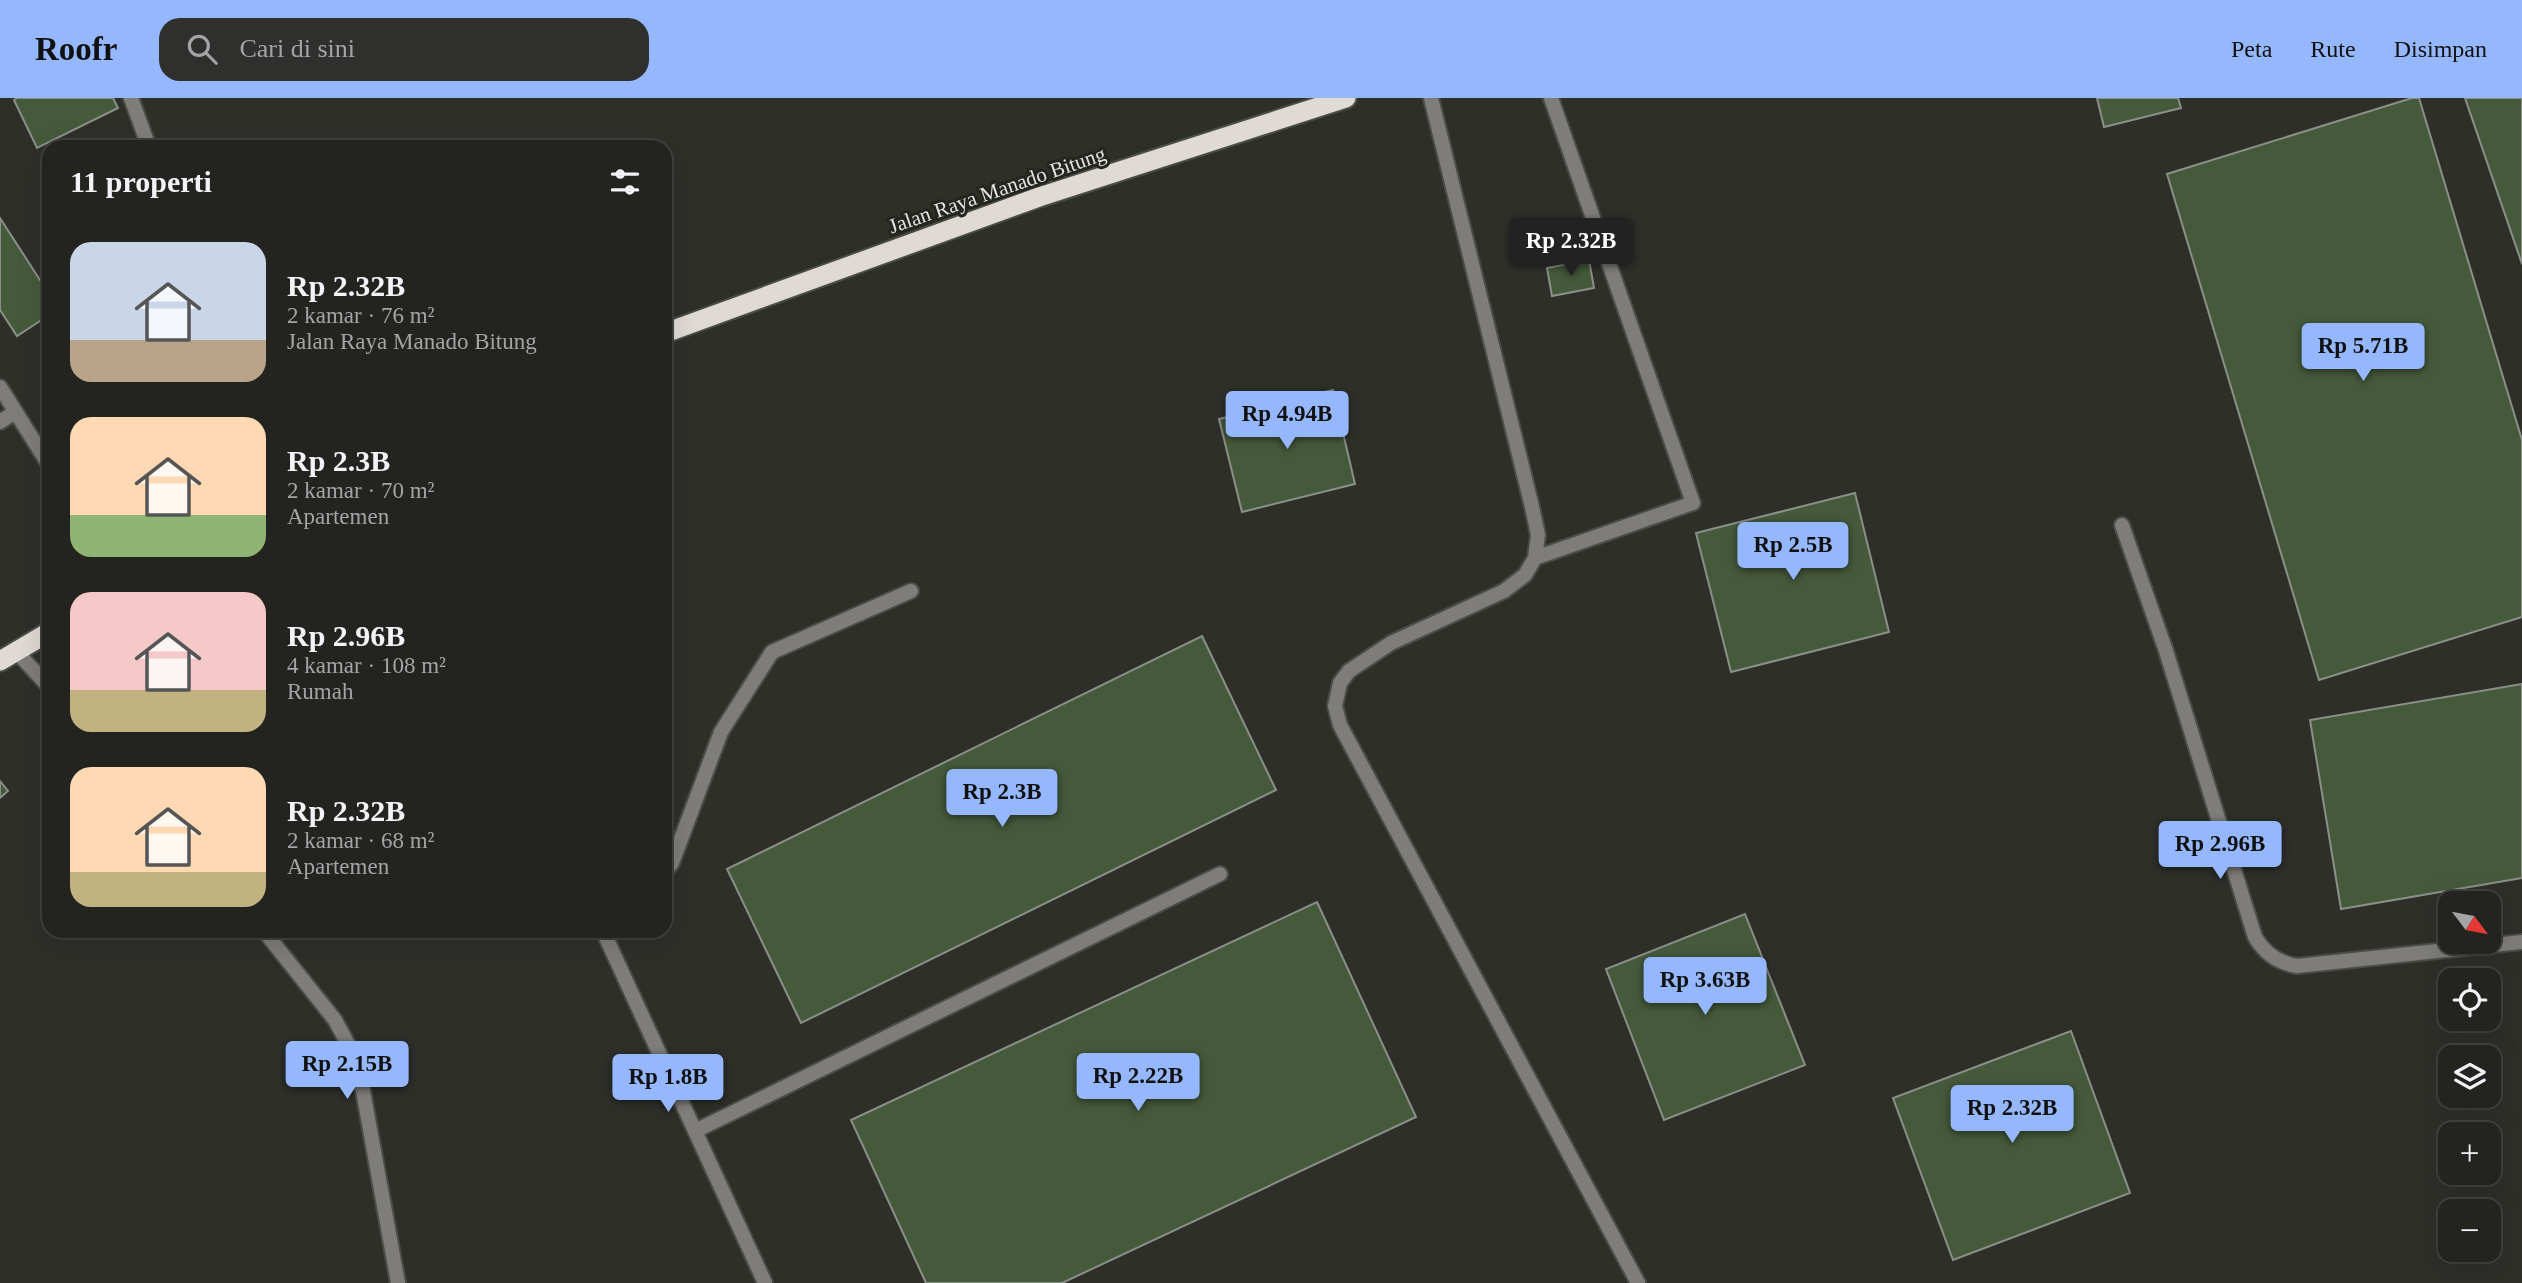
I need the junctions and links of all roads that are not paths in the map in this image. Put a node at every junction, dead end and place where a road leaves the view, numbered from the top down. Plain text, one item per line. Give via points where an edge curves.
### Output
1 (131, 98) edge
2 (1346, 98) edge
3 (1430, 98) edge
4 (1550, 98) edge
5 (146, 140) edge
6 (672, 329) edge
7 (0, 387) edge
8 (15, 412) junction
9 (0, 422) edge
10 (42, 454) edge
11 (2122, 525) dead end
12 (1535, 558) junction
13 (911, 590) dead end
14 (42, 636) edge
15 (8, 656) edge
16 (42, 682) edge
17 (672, 863) edge
18 (1220, 874) dead end
19 (270, 938) edge
20 (608, 938) edge
21 (2522, 942) edge
22 (695, 1131) junction
23 (398, 1283) edge
24 (765, 1283) edge
25 (1638, 1283) edge

1 - 5 street
2 - 6 highway, Jalan Raya Manado Bitung via 1039,197
3 - 12 street via 1529,494 1538,536
4 - 12 street via 1693,503
7 - 8 street
8 - 9 street
8 - 10 street
11 - 21 street via 2255,937 2267,953 2297,966
12 - 25 street via 1525,575 1504,592 1391,643 1349,671 1340,683 1335,706 1340,725
13 - 17 street via 772,652 721,733
14 - 15 highway
15 - 16 street
18 - 22 street
19 - 23 street via 335,1020 349,1046 363,1091
20 - 22 street
22 - 24 street

